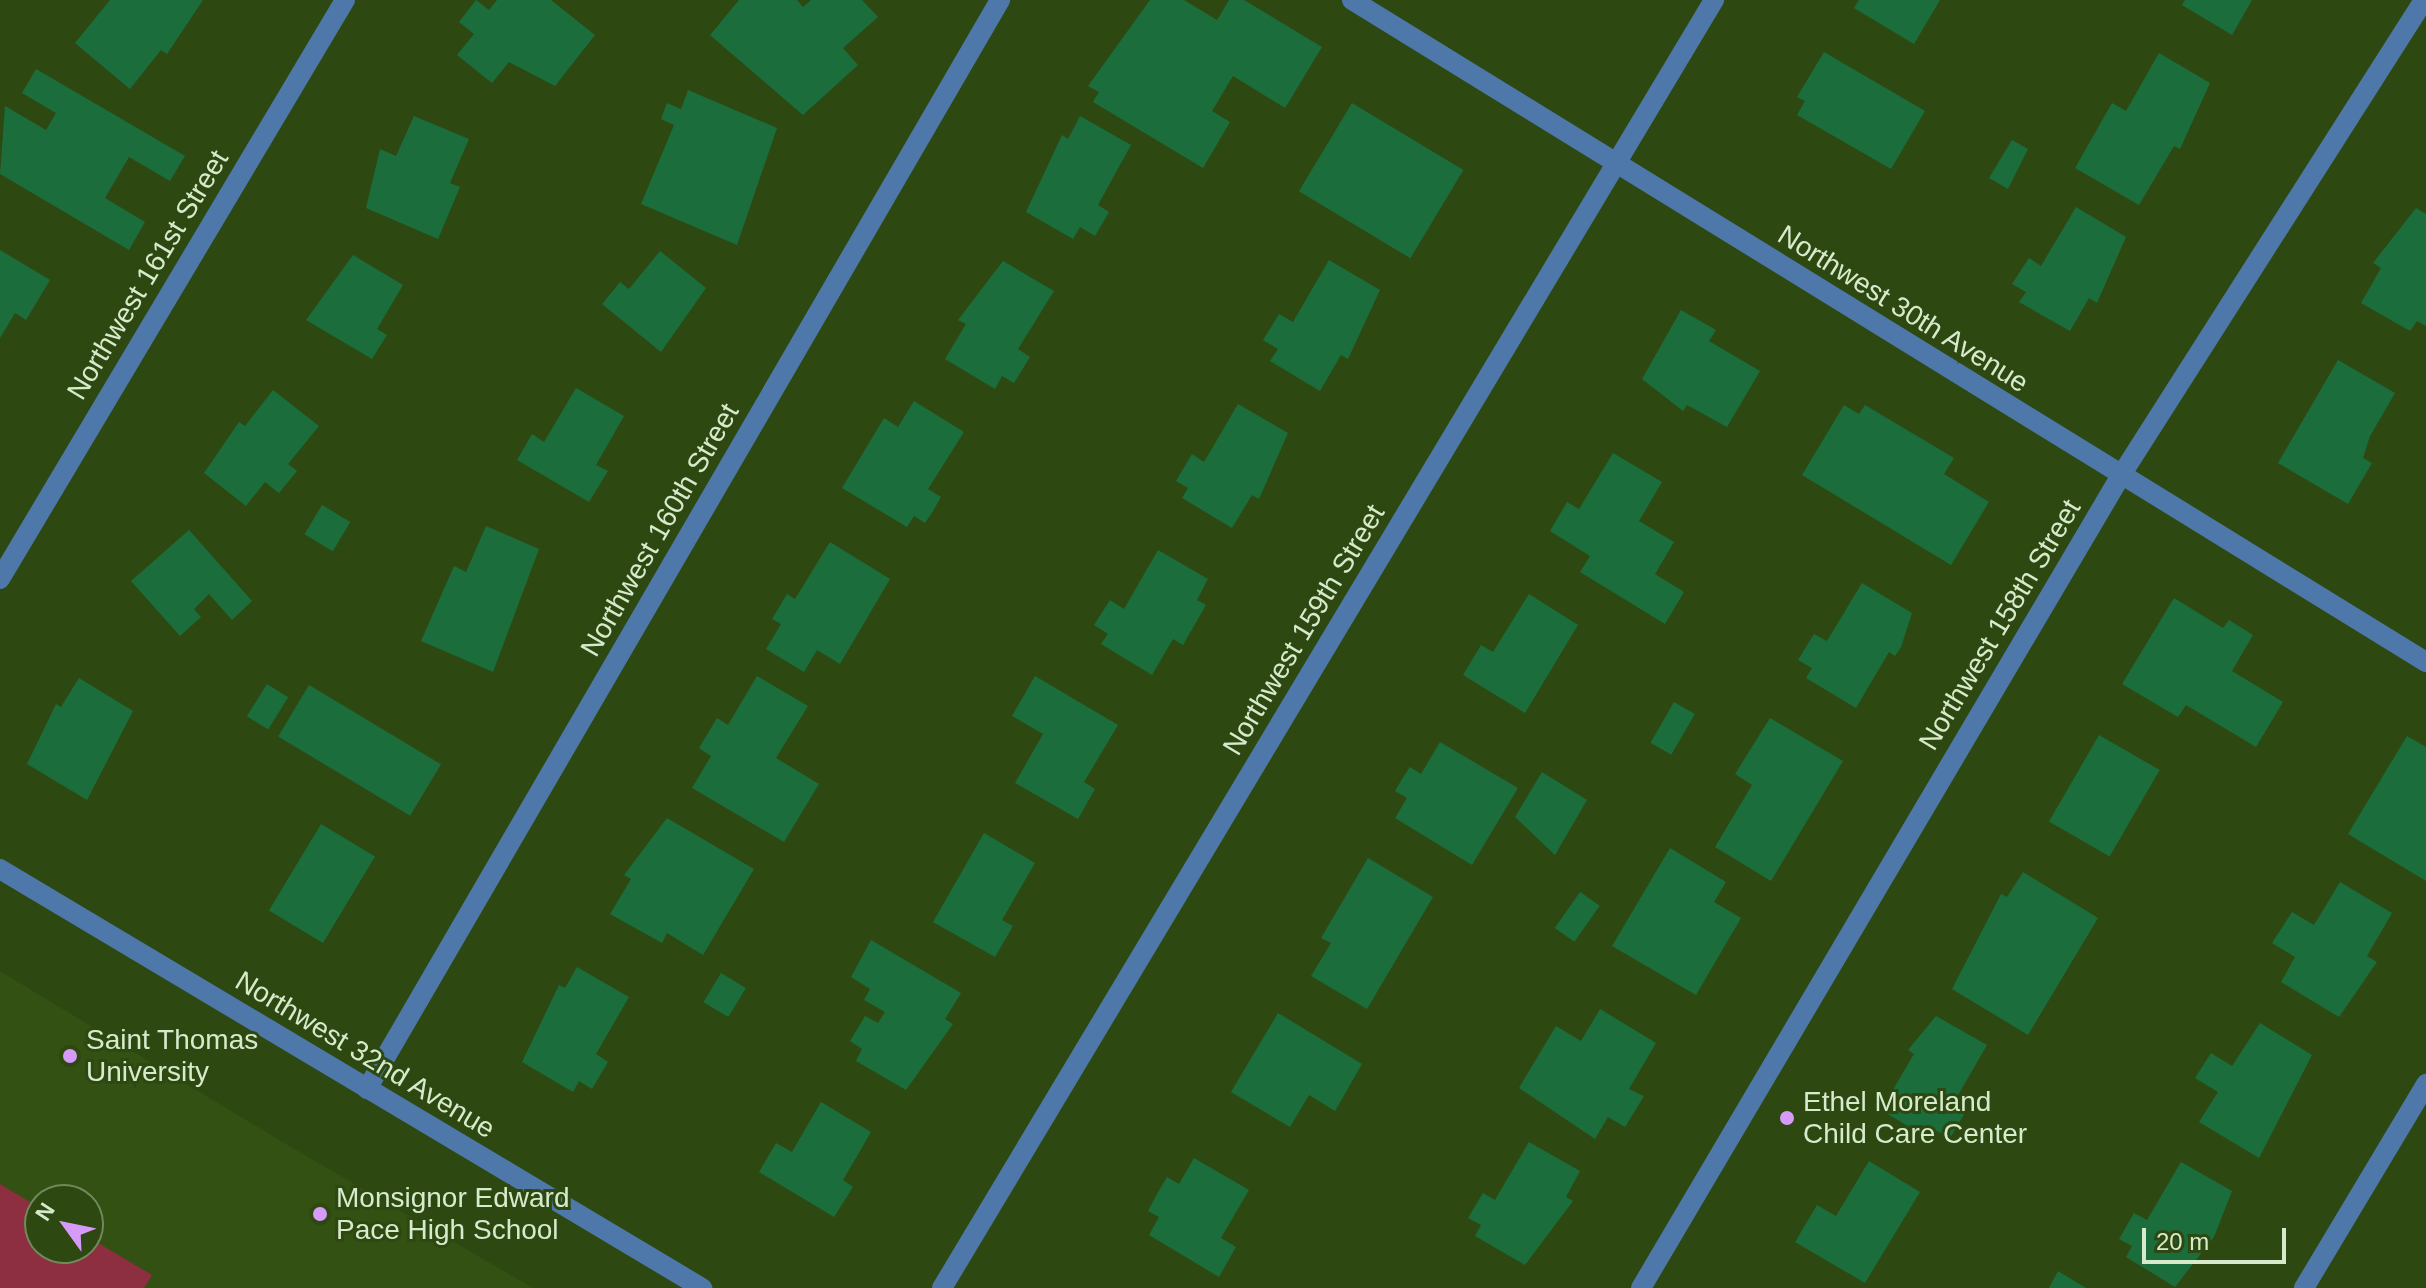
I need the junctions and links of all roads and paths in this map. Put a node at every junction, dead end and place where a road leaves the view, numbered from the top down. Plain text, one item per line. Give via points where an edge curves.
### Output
1 (345, 0) edge
2 (1000, 0) edge
3 (1352, 0) edge
4 (1714, 0) edge
5 (2424, 0) edge
6 (1616, 165) junction
7 (2120, 477) junction
8 (0, 579) edge
9 (2426, 662) edge
10 (0, 869) edge
11 (2426, 1084) edge
12 (367, 1089) junction
13 (702, 1288) edge
14 (942, 1288) edge
15 (1641, 1288) edge
16 (2304, 1288) edge

1 - 8 street, Northwest 161st Street
2 - 12 street, Northwest 160th Street
3 - 6 street, Northwest 30th Avenue
4 - 6 street, Northwest 159th Street
5 - 7 street, Northwest 158th Street
6 - 7 street, Northwest 30th Avenue
6 - 14 street, Northwest 159th Street
7 - 9 street, Northwest 30th Avenue
7 - 15 street, Northwest 158th Street
10 - 12 street, Northwest 32nd Avenue
11 - 16 street
12 - 13 street, Northwest 32nd Avenue

